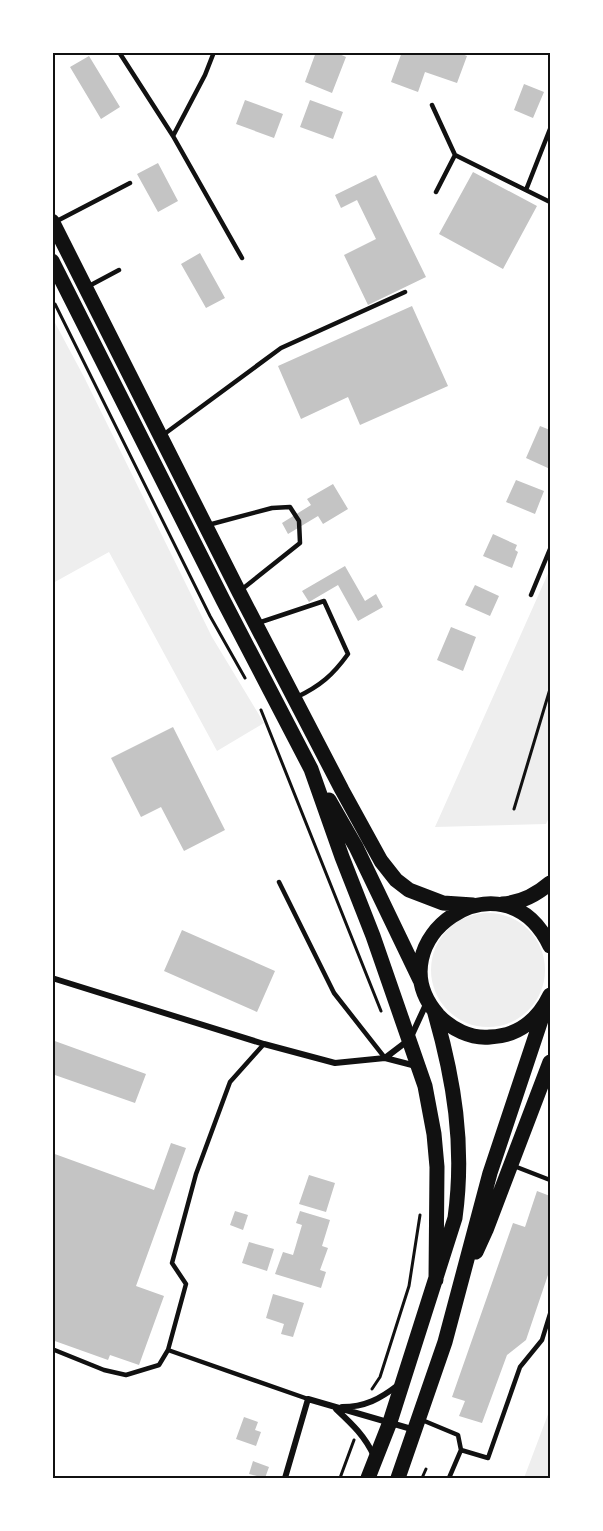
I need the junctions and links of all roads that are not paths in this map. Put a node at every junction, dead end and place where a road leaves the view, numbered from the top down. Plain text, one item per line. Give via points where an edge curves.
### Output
1 (119, 52) edge
2 (214, 52) edge
3 (432, 105) dead end
4 (550, 129) edge
5 (173, 136) junction
6 (455, 155) junction
7 (130, 183) dead end
8 (526, 190) junction
9 (436, 192) dead end
10 (550, 202) edge
11 (53, 222) edge
12 (242, 258) dead end
13 (52, 261) edge
14 (119, 270) dead end
15 (86, 288) junction
16 (405, 292) dead end
17 (161, 436) junction
18 (206, 526) junction
19 (550, 549) edge
20 (239, 591) junction
21 (531, 595) dead end
22 (256, 624) junction
23 (295, 698) junction
24 (311, 769) junction
25 (279, 882) dead end
26 (550, 883) edge
27 (497, 904) junction
28 (473, 905) junction
29 (550, 946) edge
30 (52, 978) edge
31 (428, 1000) junction
32 (548, 1000) edge
33 (410, 1039) junction
34 (264, 1044) junction
35 (385, 1058) junction
36 (550, 1062) edge
37 (418, 1066) junction
38 (511, 1165) junction
39 (550, 1180) edge
40 (436, 1280) junction
41 (460, 1285) junction
42 (550, 1314) edge
43 (52, 1349) edge
44 (168, 1350) junction
45 (403, 1382) junction
46 (308, 1399) junction
47 (333, 1407) junction
48 (390, 1422) junction
49 (417, 1424) junction
50 (460, 1450) junction
51 (375, 1459) junction
52 (285, 1479) edge
53 (368, 1479) edge
54 (398, 1479) edge
55 (449, 1479) edge

1 - 5 lane
2 - 5 lane
3 - 6 lane
4 - 8 lane
5 - 12 lane
6 - 8 lane
6 - 9 lane
7 - 11 lane
8 - 10 lane
11 - 15 main road
13 - 24 main road
14 - 15 lane
15 - 17 main road
16 - 17 lane via 281,348
17 - 18 main road
18 - 20 main road
18 - 20 lane via 290,507 299,521 300,543
19 - 21 lane
20 - 22 main road
22 - 23 main road
22 - 23 lane via 324,602 348,654 335,673
23 - 28 main road via 368,838 396,880 435,901
24 - 31 main road via 356,847
24 - 33 main road
25 - 35 lane via 334,993
26 - 27 main road via 524,900
27 - 28 main road
27 - 29 main road via 530,918
28 - 31 main road via 451,915 431,937 421,965
30 - 34 street
31 - 32 main road via 451,1027 485,1038 509,1034 530,1023
31 - 33 street
31 - 40 main road via 448,1058 460,1155 455,1218
32 - 41 main road via 489,1173
33 - 35 street
33 - 37 main road
34 - 35 street via 335,1063
34 - 44 lane via 230,1082 196,1174 172,1263 186,1284
35 - 37 street
36 - 38 main road
37 - 40 main road via 435,1145
38 - 39 lane
38 - 41 main road
40 - 45 main road
41 - 49 main road
42 - 50 lane via 542,1340 520,1367 488,1458
43 - 44 lane via 104,1370 126,1374 159,1365
44 - 46 lane
45 - 47 street via 365,1405
45 - 48 main road
46 - 47 street
46 - 52 street
47 - 48 street
47 - 51 street via 367,1440
48 - 49 street
48 - 51 main road
49 - 50 lane via 458,1435
49 - 54 main road
50 - 55 lane
51 - 53 main road

